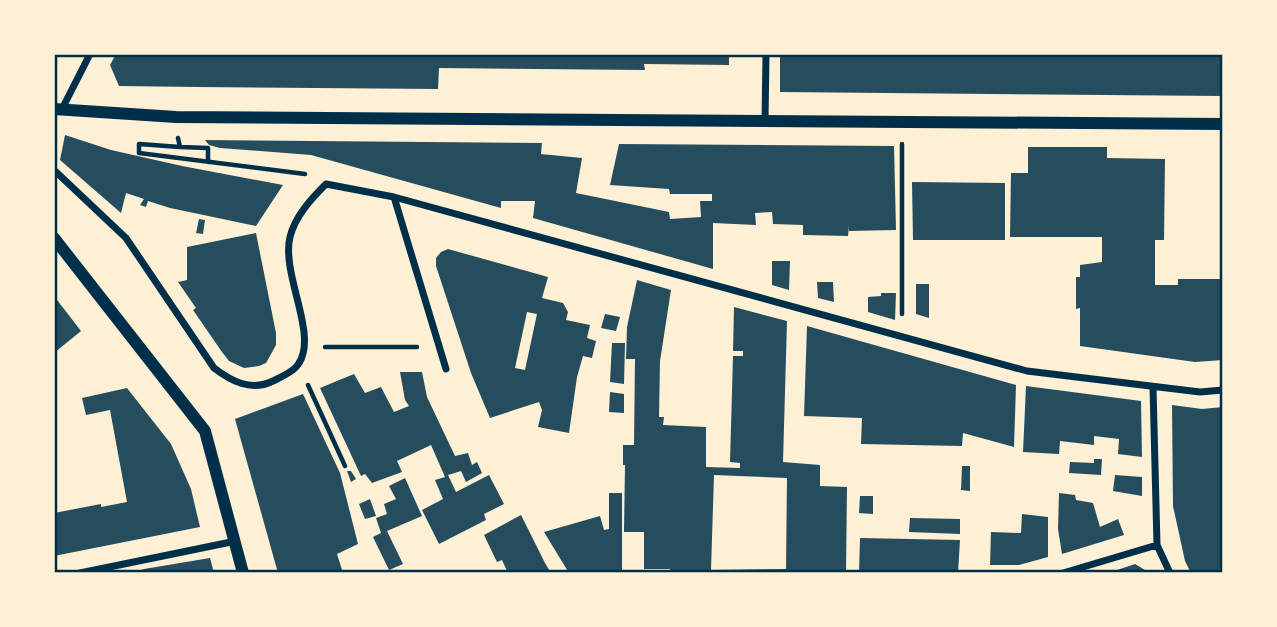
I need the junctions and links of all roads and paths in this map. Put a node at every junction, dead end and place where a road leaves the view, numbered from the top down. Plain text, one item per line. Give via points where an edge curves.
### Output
1 (90, 54) edge
2 (766, 54) edge
3 (58, 109) edge
4 (176, 117) junction
5 (765, 121) junction
6 (902, 122) junction
7 (1223, 124) edge
8 (180, 147) junction
9 (208, 162) junction
10 (54, 170) edge
11 (326, 184) junction
12 (394, 197) junction
13 (54, 238) edge
14 (902, 337) junction
15 (306, 346) junction
16 (441, 348) junction
17 (299, 365) junction
18 (446, 369) dead end
19 (1153, 387) junction
20 (1223, 390) edge
21 (345, 466) dead end
22 (236, 541) junction
23 (1157, 545) junction
24 (80, 573) edge
25 (243, 573) edge
26 (1063, 573) edge
27 (1170, 573) edge

1 - 3 street
2 - 5 street
3 - 4 street
4 - 5 street
4 - 8 path
5 - 6 street
6 - 7 street
6 - 14 path
8 - 9 path via 208,148
8 - 9 path via 139,144 139,153
9 - 11 path via 306,174
10 - 17 street via 126,238 214,368 244,386 266,385
11 - 12 street
11 - 15 street via 308,201 290,235 288,260
12 - 14 street
12 - 16 street
13 - 22 street via 205,431
14 - 19 street via 1027,371
15 - 16 path
15 - 17 street
16 - 18 street
17 - 21 path
19 - 20 street
19 - 23 street
22 - 24 street
22 - 25 street
23 - 26 street
23 - 27 street

